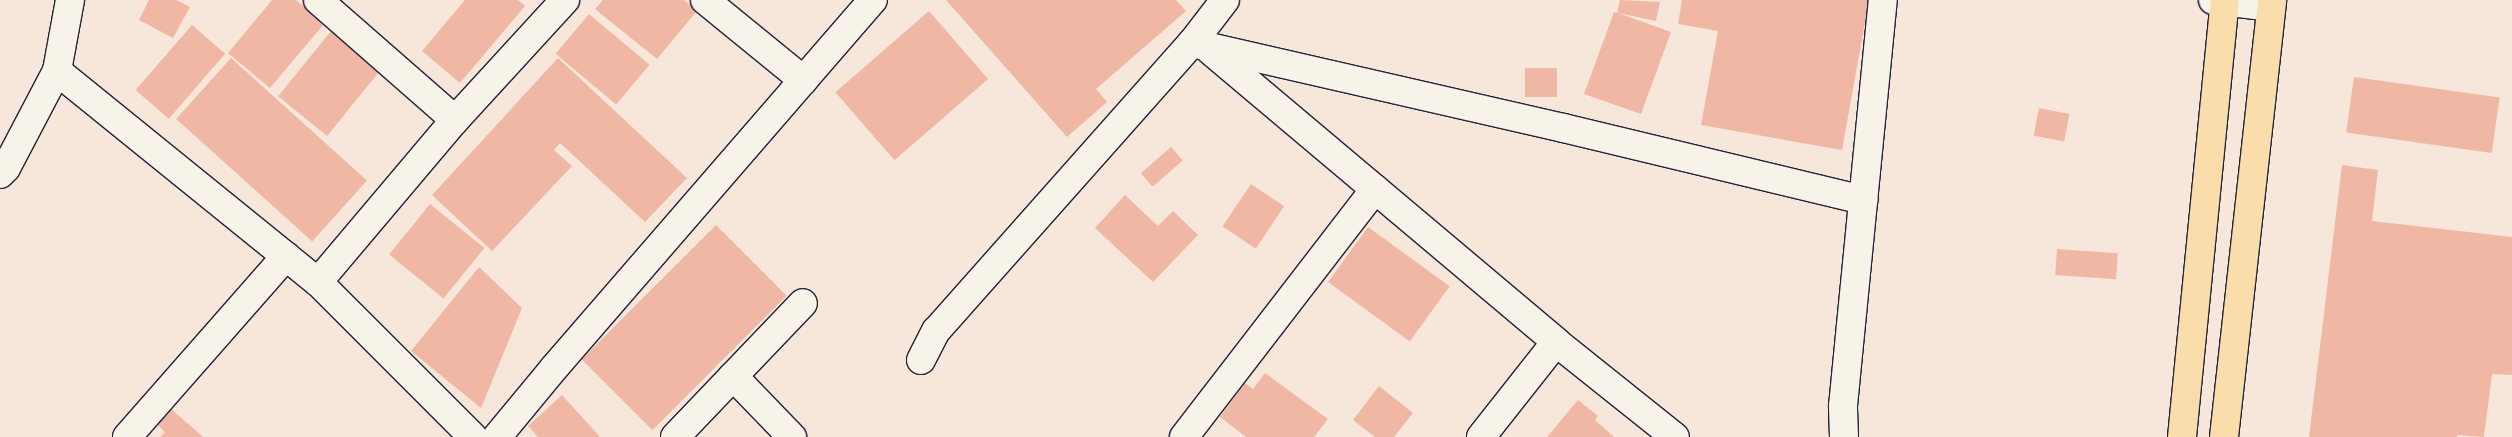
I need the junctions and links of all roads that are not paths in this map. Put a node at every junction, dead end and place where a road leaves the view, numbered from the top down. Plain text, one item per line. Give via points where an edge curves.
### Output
1 (70, 0) edge
2 (318, 0) edge
3 (565, 0) edge
4 (705, 0) edge
5 (872, 0) edge
6 (1225, 0) edge
7 (1883, 0) edge
8 (2221, 1) edge
9 (2271, 3) edge
10 (1200, 46) junction
11 (58, 72) junction
12 (803, 80) junction
13 (455, 120) junction
14 (0, 174) edge
15 (1375, 189) junction
16 (1863, 200) junction
17 (286, 256) junction
18 (318, 282) junction
19 (803, 303) dead end
20 (1556, 342) junction
21 (921, 360) dead end
22 (733, 376) junction
23 (127, 437) edge
24 (473, 437) edge
25 (497, 437) edge
26 (675, 437) edge
27 (792, 437) edge
28 (1184, 437) edge
29 (1481, 437) edge
30 (1674, 437) edge
31 (1844, 437) edge
32 (2182, 437) edge
33 (2224, 437) edge

1 - 11 street
2 - 13 street
3 - 13 street
4 - 12 street
5 - 12 street
6 - 10 street
7 - 16 street
8 - 9 street
8 - 32 main road
9 - 33 main road
10 - 15 street
10 - 16 street
10 - 21 street via 936,331
11 - 14 street
11 - 17 street
12 - 25 street
13 - 18 street
15 - 20 street
15 - 28 street
16 - 31 street via 1843,406
17 - 18 street
17 - 23 street
18 - 24 street
19 - 22 street
20 - 29 street
20 - 30 street
22 - 26 street
22 - 27 street

